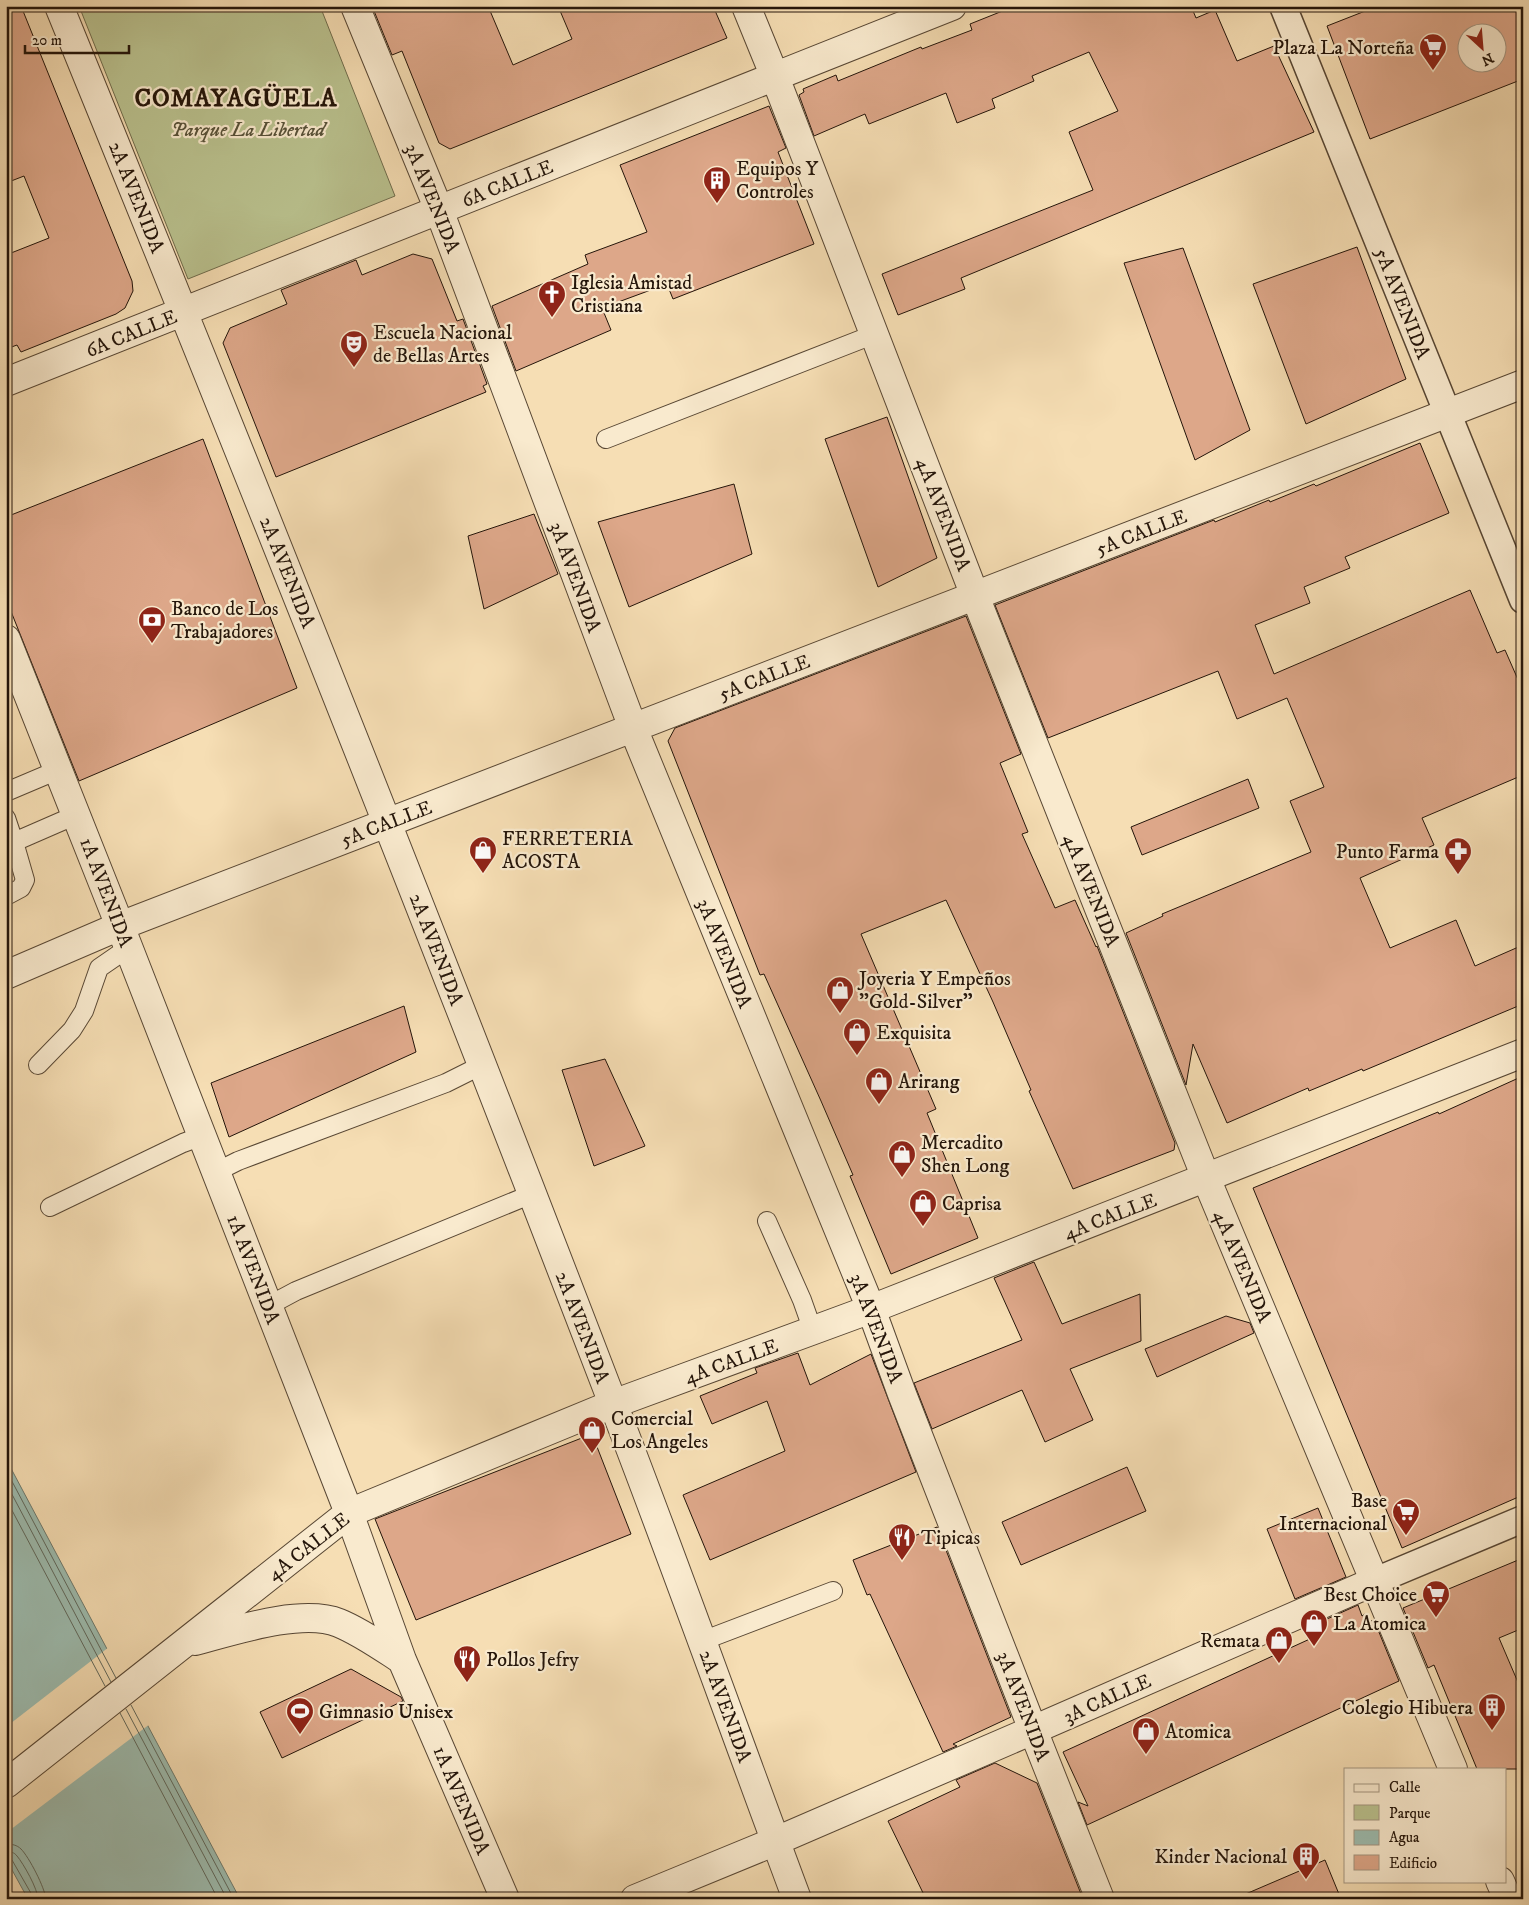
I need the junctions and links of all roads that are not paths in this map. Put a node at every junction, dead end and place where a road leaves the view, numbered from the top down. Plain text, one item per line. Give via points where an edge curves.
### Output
1 (59, 6) edge
2 (355, 6) edge
3 (746, 6) edge
4 (952, 6) edge
5 (1284, 6) edge
6 (775, 76) junction
7 (439, 210) junction
8 (184, 312) junction
9 (875, 334) junction
10 (6, 382) edge
11 (1523, 384) edge
12 (1447, 413) junction
13 (606, 439) dead end
14 (975, 596) junction
15 (1523, 600) edge
16 (6, 639) edge
17 (633, 728) junction
18 (58, 770) junction
19 (6, 792) edge
20 (76, 816) junction
21 (6, 818) edge
22 (388, 823) junction
23 (14, 842) junction
24 (6, 896) edge
25 (124, 937) junction
26 (6, 975) edge
27 (1523, 1053) edge
28 (38, 1065) dead end
29 (482, 1065) junction
30 (202, 1136) junction
31 (216, 1172) junction
32 (1206, 1178) junction
33 (532, 1194) junction
34 (50, 1207) dead end
35 (767, 1221) dead end
36 (268, 1306) junction
37 (872, 1309) junction
38 (813, 1331) junction
39 (614, 1404) junction
40 (349, 1513) junction
41 (1523, 1519) edge
42 (1375, 1581) junction
43 (832, 1591) dead end
44 (702, 1641) junction
45 (174, 1651) junction
46 (402, 1660) junction
47 (1033, 1730) junction
48 (1454, 1768) edge
49 (6, 1784) edge
50 (776, 1841) junction
51 (1500, 1882) edge
52 (505, 1899) edge
53 (635, 1899) edge
54 (797, 1899) edge
55 (1100, 1899) edge
56 (1508, 1899) edge

1 - 8 street, 2A AVENIDA
2 - 7 street, 3A AVENIDA
3 - 6 street, 4A AVENIDA
4 - 6 street, 6A CALLE
5 - 12 street, 5A AVENIDA
6 - 7 street, 6A CALLE
6 - 9 street, 4A AVENIDA
7 - 8 street, 6A CALLE
7 - 17 street, 3A AVENIDA
8 - 10 street, 6A CALLE
8 - 22 street, 2A AVENIDA
9 - 13 lane
9 - 14 street, 4A AVENIDA
11 - 12 street, 5A CALLE
12 - 14 street, 5A CALLE
12 - 15 street, 5A AVENIDA
14 - 17 street, 5A CALLE
14 - 32 street, 4A AVENIDA
16 - 18 street, 1A AVENIDA
17 - 22 street, 5A CALLE
17 - 37 street, 3A AVENIDA
18 - 19 lane
18 - 20 street, 1A AVENIDA
20 - 23 lane
20 - 25 street, 1A AVENIDA
21 - 23 lane
22 - 25 street, 5A CALLE
22 - 29 street, 2A AVENIDA
23 - 24 lane via 25,880 21,888
25 - 26 street, 5A CALLE
25 - 28 lane via 98,968 84,1011 72,1030
25 - 30 street, 1A AVENIDA
27 - 32 street, 4A CALLE
29 - 31 lane via 446,1083
29 - 33 street, 2A AVENIDA
30 - 31 street, 1A AVENIDA
30 - 34 lane via 183,1142
31 - 36 street, 1A AVENIDA
32 - 37 street, 4A CALLE
32 - 42 street, 4A AVENIDA
33 - 36 lane via 296,1291
33 - 39 street, 2A AVENIDA
35 - 38 lane
36 - 40 street, 1A AVENIDA
37 - 38 street, 4A CALLE
37 - 47 street, 3A AVENIDA
38 - 39 street, 4A CALLE
39 - 40 street, 4A CALLE
39 - 44 street, 2A AVENIDA
40 - 45 street, 4A CALLE
40 - 46 street, 1A AVENIDA
41 - 42 street, 3A CALLE
42 - 47 street, 3A CALLE
42 - 48 street, 4A AVENIDA
43 - 44 lane
44 - 50 street, 2A AVENIDA
45 - 46 street via 289,1619 322,1618 338,1622
45 - 49 street, 4A CALLE
46 - 52 street, 1A AVENIDA
47 - 50 street, 3A CALLE
47 - 55 street, 3A AVENIDA
50 - 53 street, 3A CALLE
50 - 54 street, 2A AVENIDA
51 - 56 street

